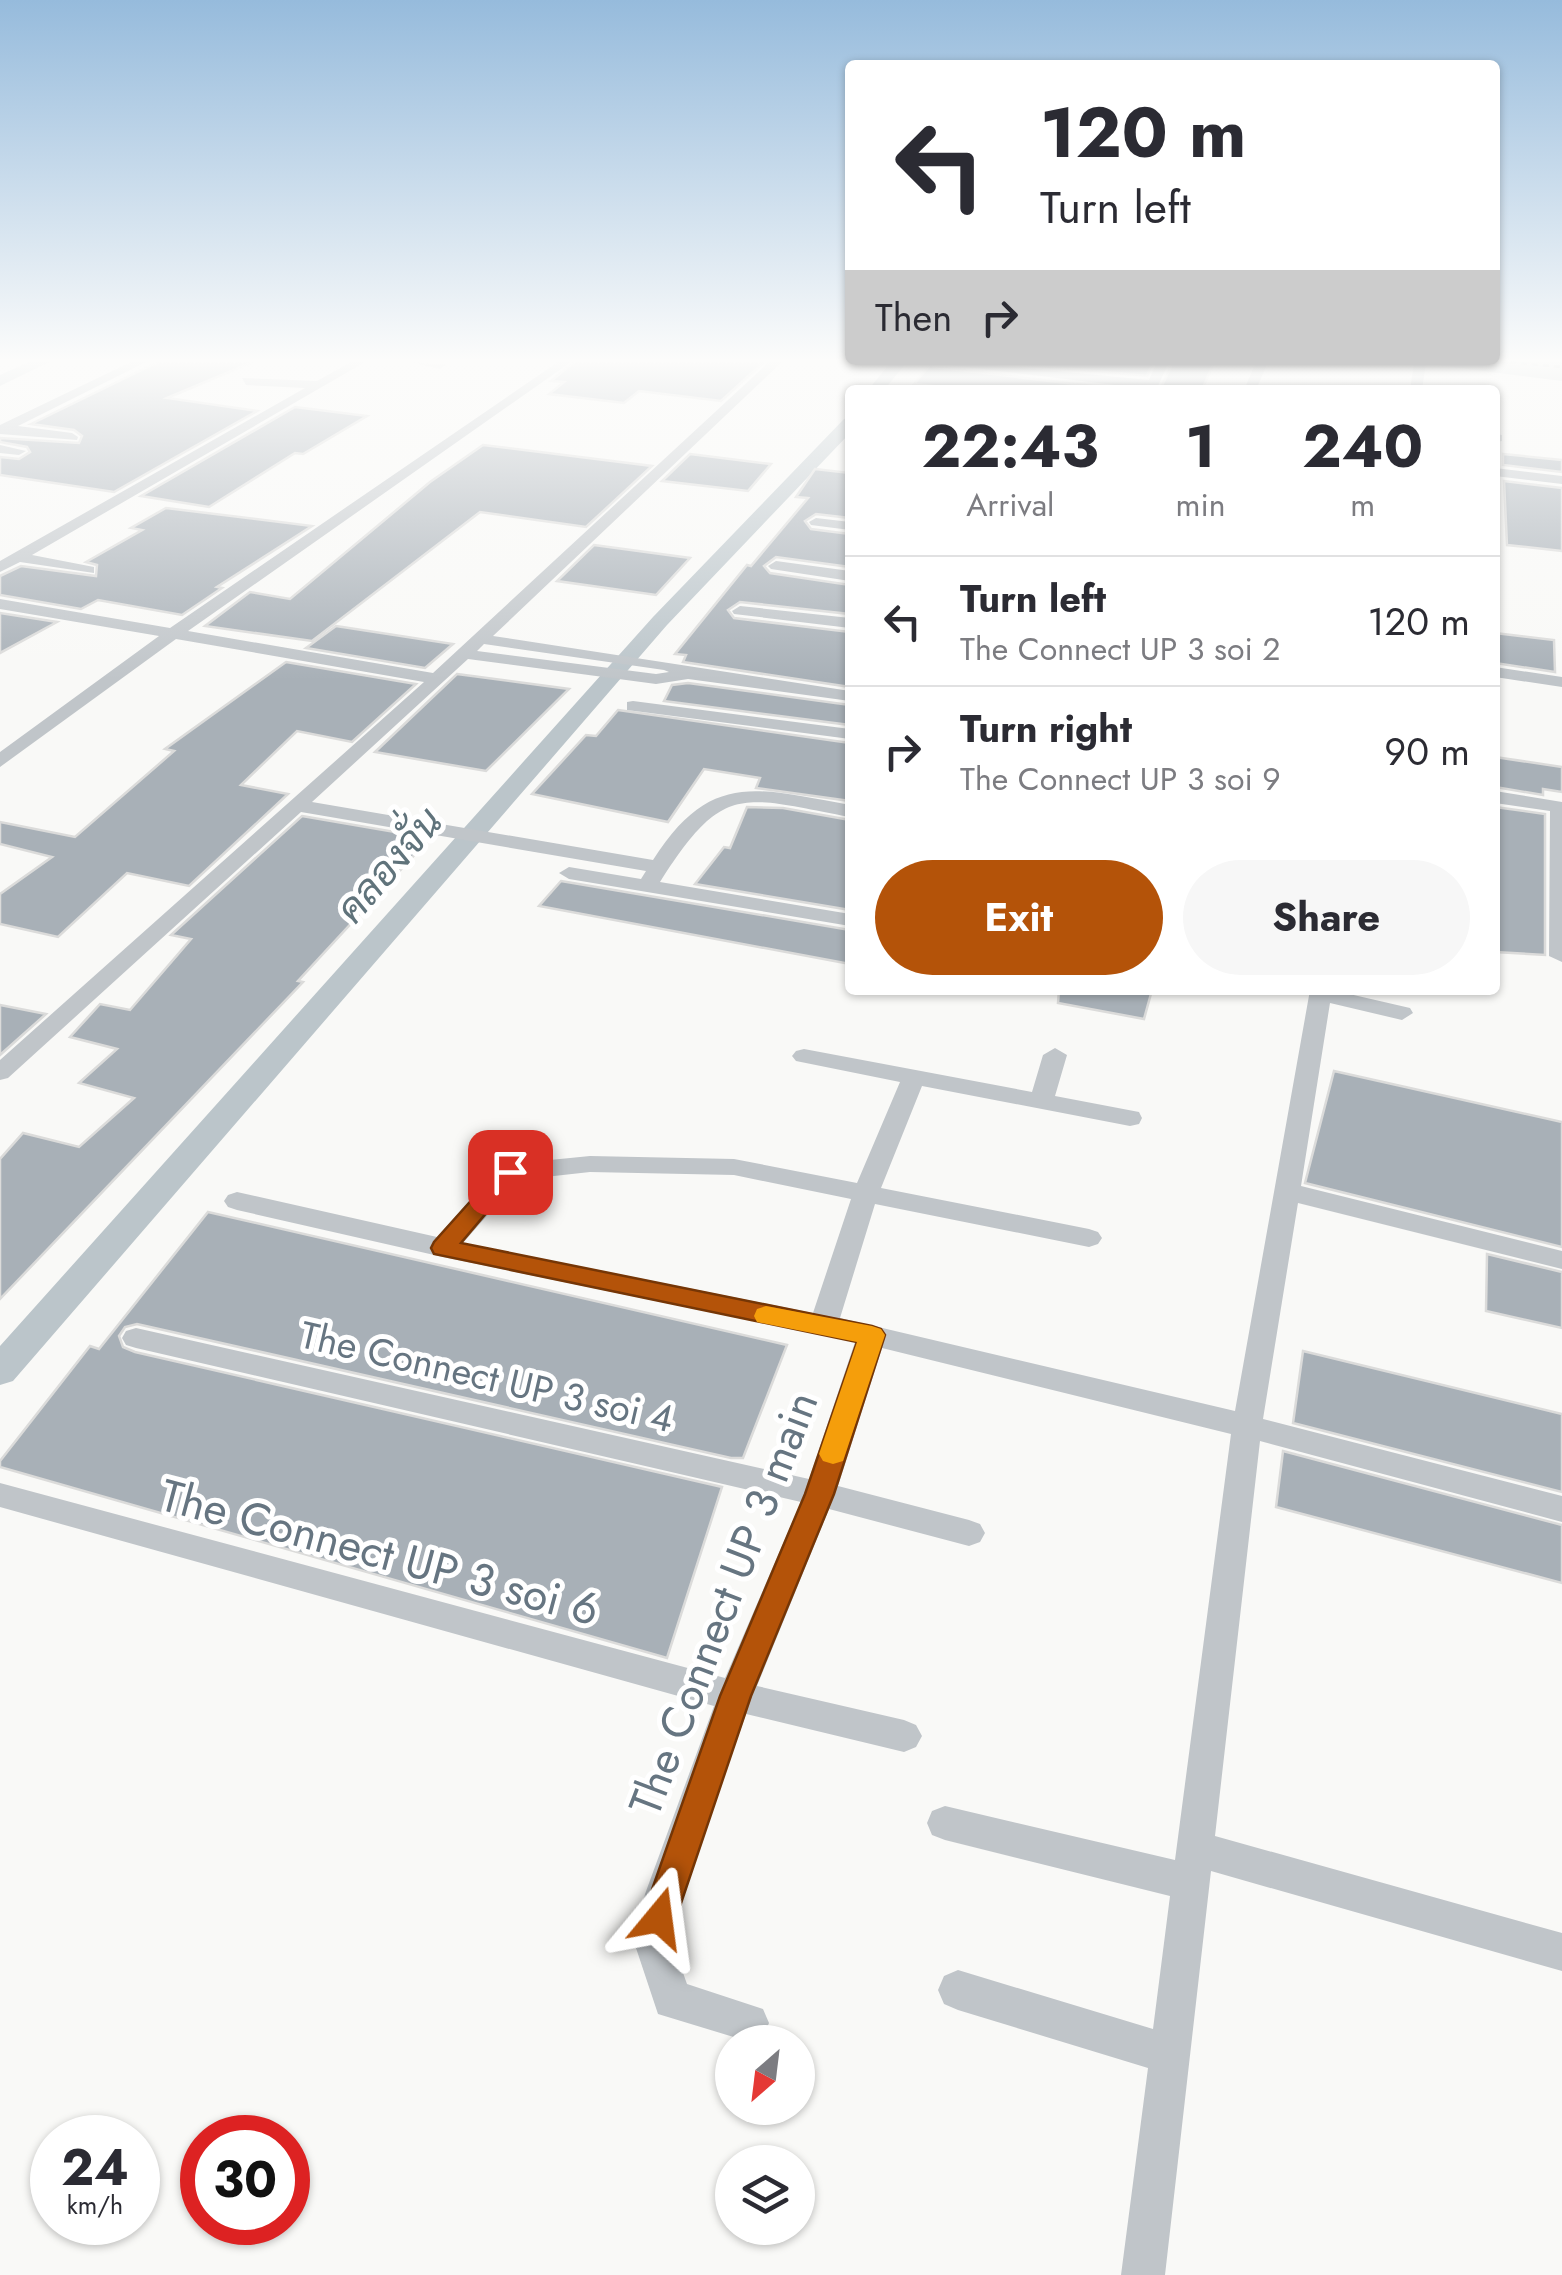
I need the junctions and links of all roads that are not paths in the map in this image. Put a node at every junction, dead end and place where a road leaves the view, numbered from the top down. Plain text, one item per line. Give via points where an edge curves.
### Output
1 (173, 468) edge
2 (413, 468) edge
3 (663, 468) edge
4 (1500, 473) edge
5 (1562, 480) edge
6 (816, 522) dead end
7 (845, 525) edge
8 (17, 557) junction
9 (776, 566) dead end
10 (0, 567) edge
11 (89, 570) dead end
12 (845, 575) edge
13 (0, 604) edge
14 (740, 610) dead end
15 (845, 623) edge
16 (173, 634) junction
17 (480, 639) junction
18 (464, 654) junction
19 (634, 668) junction
20 (1500, 673) edge
21 (437, 679) junction
22 (1562, 682) edge
23 (845, 695) edge
24 (633, 706) dead end
25 (845, 733) edge
26 (0, 761) edge
27 (1500, 797) edge
28 (301, 801) junction
29 (1561, 807) edge
30 (845, 810) edge
31 (658, 868) junction
32 (569, 873) dead end
33 (845, 919) edge
34 (1560, 956) edge
35 (1319, 995) edge
36 (1332, 995) edge
37 (1402, 1013) dead end
38 (1055, 1054) dead end
39 (804, 1056) dead end
40 (0, 1073) edge
41 (914, 1077) junction
42 (1042, 1101) junction
43 (1130, 1118) dead end
44 (1286, 1191) junction
45 (866, 1192) junction
46 (237, 1201) dead end
47 (1088, 1238) dead end
48 (443, 1248) junction
49 (1562, 1260) edge
50 (823, 1328) junction
51 (872, 1335) junction
52 (136, 1338) dead end
53 (1247, 1426) junction
54 (820, 1494) junction
55 (0, 1495) edge
56 (1562, 1509) edge
57 (969, 1532) dead end
58 (735, 1696) junction
59 (904, 1736) dead end
60 (946, 1823) dead end
61 (1192, 1865) junction
62 (1562, 1952) edge
63 (958, 1990) dead end
64 (749, 2023) dead end
65 (1169, 2054) junction
66 (1143, 2275) edge

1 - 8 street
2 - 16 street
3 - 17 street
4 - 5 street
6 - 7 street
8 - 10 street
8 - 11 street
9 - 12 street
13 - 16 street
14 - 15 street
16 - 21 street
16 - 26 street
17 - 18 street
17 - 19 street via 602,656
18 - 19 street via 585,670
18 - 21 street
19 - 23 street via 668,665 688,674
20 - 22 street
21 - 28 street
24 - 25 street
27 - 29 street
28 - 31 street
28 - 40 street
29 - 34 street
30 - 31 street via 729,796 702,809
31 - 32 street
31 - 33 street
35 - 44 street
36 - 37 street
38 - 42 street
39 - 41 street
41 - 42 street
41 - 45 street
42 - 43 street
44 - 49 street
44 - 53 street
45 - 47 street
45 - 48 street via 734,1167 524,1167 496,1185
45 - 50 street
46 - 48 street
48 - 50 street
50 - 51 street
51 - 53 street
51 - 54 street, The Connect UP 3 main
52 - 54 street, The Connect UP 3 soi 4
53 - 56 street
53 - 61 street
54 - 57 street, The Connect UP 3 soi 4
54 - 58 street, The Connect UP 3 main
55 - 58 street, The Connect UP 3 soi 6
58 - 59 street, The Connect UP 3 soi 6
58 - 64 street, The Connect UP 3 main via 664,1894 654,1942 672,2000
60 - 61 street
61 - 62 street
61 - 65 street
63 - 65 street
65 - 66 street

